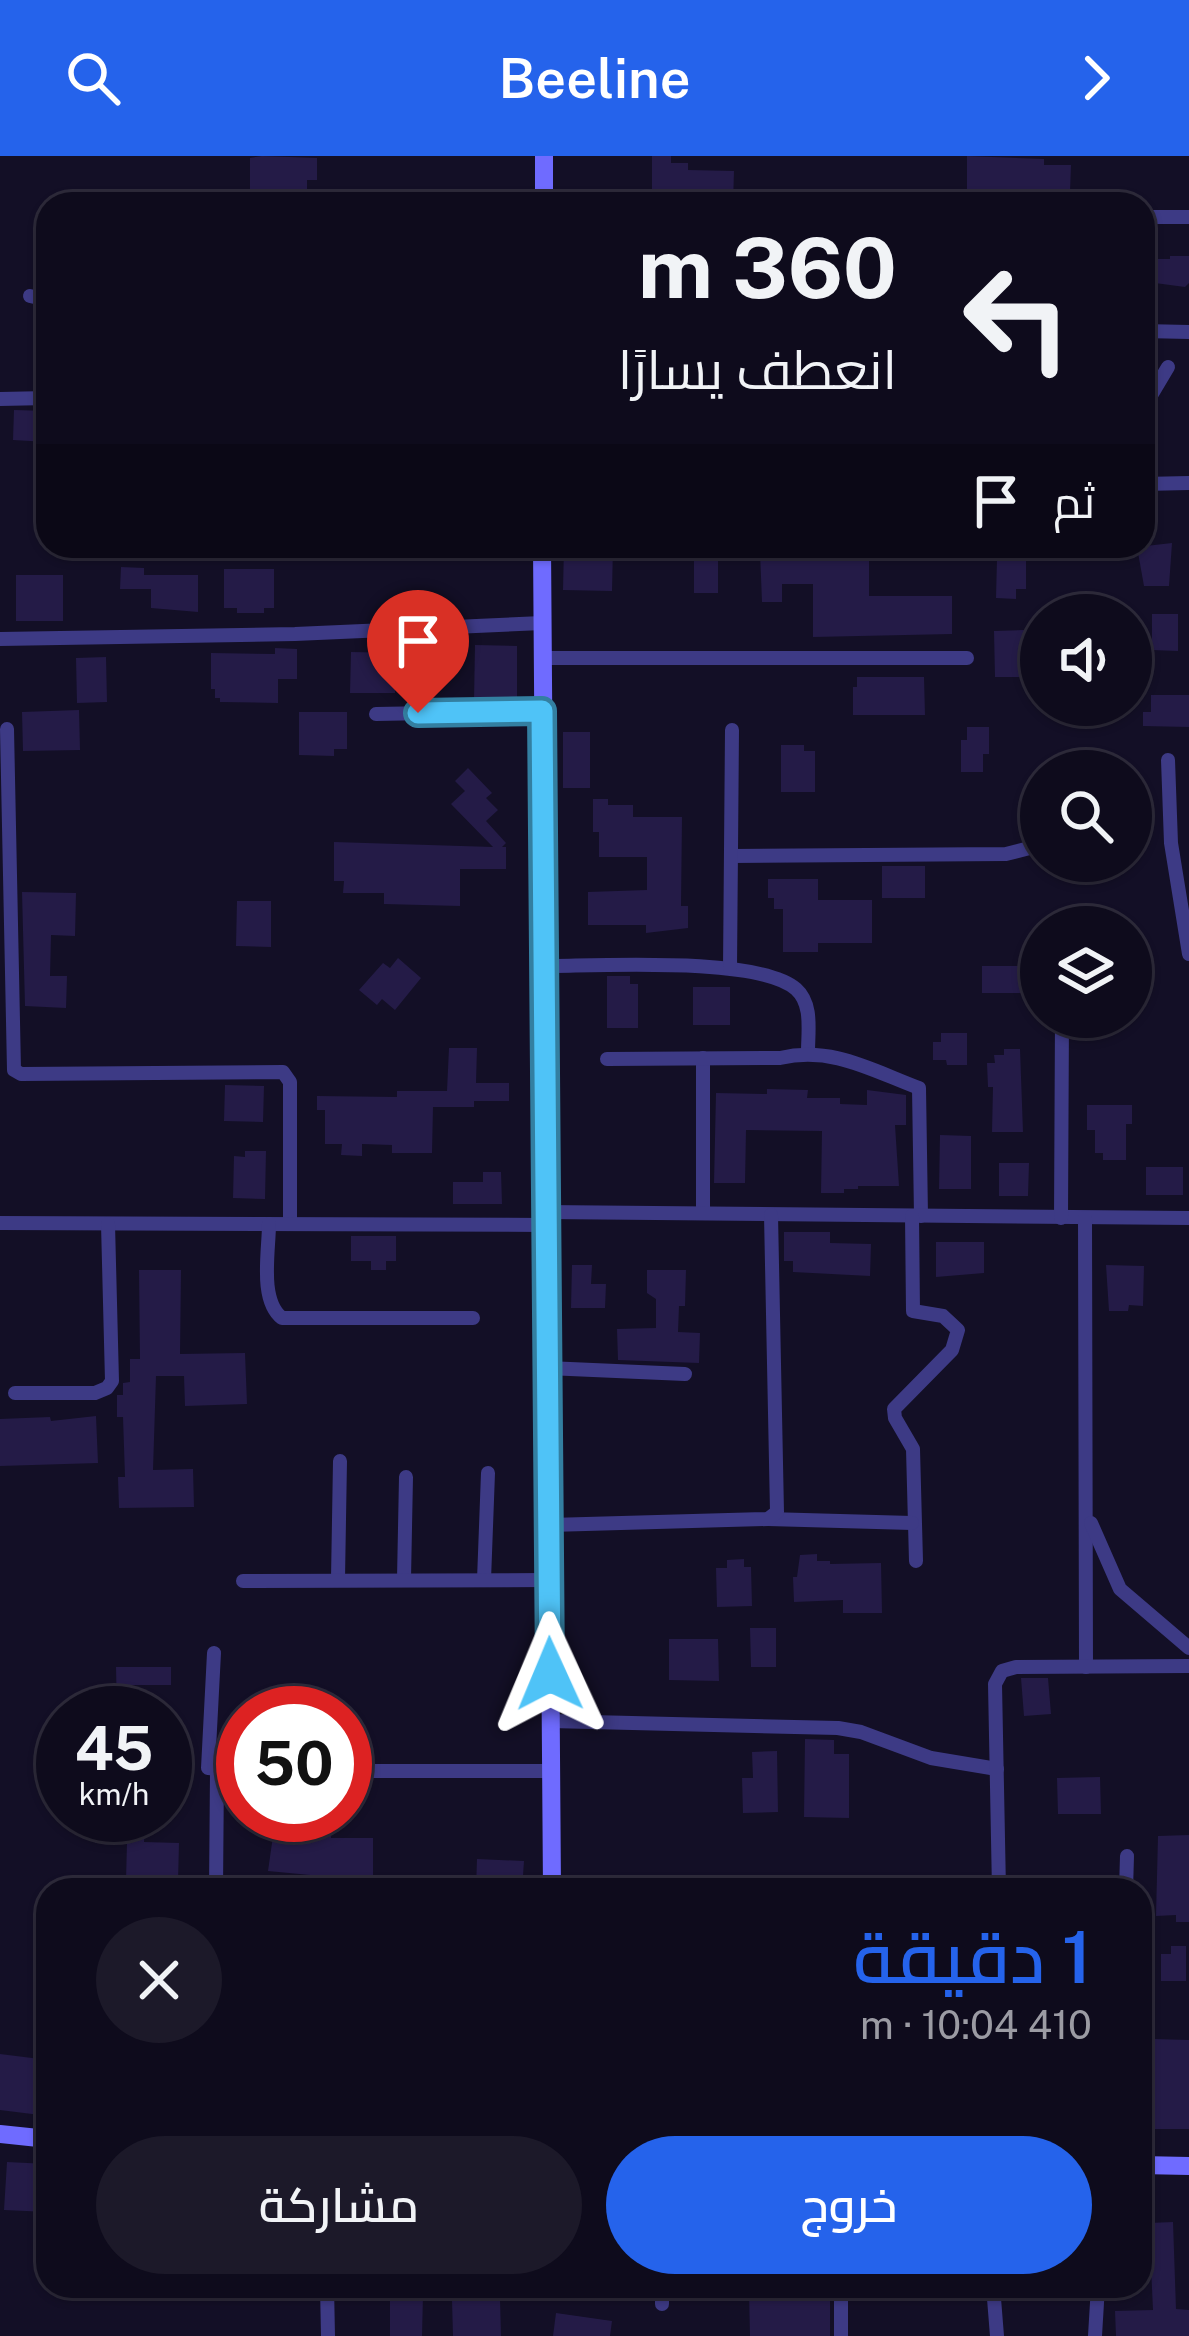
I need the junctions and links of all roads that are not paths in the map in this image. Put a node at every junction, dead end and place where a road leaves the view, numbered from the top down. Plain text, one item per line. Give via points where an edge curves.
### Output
1 (544, 156) edge
2 (544, 192) edge
3 (1155, 217) edge
4 (1189, 217) edge
5 (30, 296) dead end
6 (36, 297) edge
7 (1155, 331) edge
8 (1189, 332) edge
9 (1168, 368) dead end
10 (1155, 389) edge
11 (36, 398) edge
12 (0, 399) edge
13 (1189, 483) edge
14 (1155, 484) edge
15 (542, 558) edge
16 (542, 622) junction
17 (0, 639) edge
18 (542, 658) junction
19 (967, 658) dead end
20 (542, 711) junction
21 (376, 714) dead end
22 (8, 729) dead end
23 (732, 730) dead end
24 (1168, 760) dead end
25 (1020, 850) edge
26 (731, 856) junction
27 (1184, 893) edge
28 (1189, 954) edge
29 (543, 966) junction
30 (730, 968) junction
31 (1062, 1038) edge
32 (808, 1052) junction
33 (703, 1058) junction
34 (607, 1059) dead end
35 (703, 1213) junction
36 (771, 1215) junction
37 (916, 1216) junction
38 (545, 1218) junction
39 (1061, 1218) junction
40 (1085, 1218) junction
41 (1189, 1218) edge
42 (0, 1223) edge
43 (108, 1224) junction
44 (268, 1224) junction
45 (290, 1224) junction
46 (473, 1318) dead end
47 (547, 1367) junction
48 (686, 1374) dead end
49 (15, 1394) dead end
50 (340, 1461) dead end
51 (488, 1473) dead end
52 (406, 1477) dead end
53 (1086, 1501) junction
54 (768, 1519) junction
55 (912, 1523) junction
56 (550, 1525) junction
57 (916, 1561) dead end
58 (338, 1580) junction
59 (404, 1580) junction
60 (484, 1580) junction
61 (549, 1580) junction
62 (243, 1581) dead end
63 (1189, 1648) edge
64 (214, 1654) dead end
65 (1189, 1666) edge
66 (1087, 1667) junction
67 (551, 1721) junction
68 (997, 1769) junction
69 (216, 1771) edge
70 (372, 1771) edge
71 (552, 1771) junction
72 (216, 1842) edge
73 (1127, 1856) dead end
74 (216, 1878) edge
75 (552, 1878) edge
76 (1000, 1878) edge
77 (1126, 1878) edge
78 (0, 2134) edge
79 (36, 2138) edge
80 (1152, 2165) edge
81 (1189, 2166) edge
82 (327, 2298) edge
83 (662, 2298) edge
84 (841, 2298) edge
85 (994, 2298) edge
86 (1097, 2298) edge
87 (662, 2304) dead end
88 (328, 2336) edge
89 (841, 2336) edge
90 (997, 2336) edge
91 (1095, 2336) edge

1 - 2 main road
3 - 4 street
5 - 6 street
7 - 8 street
9 - 10 street
11 - 12 street
13 - 14 street
15 - 16 main road
16 - 17 street
16 - 18 main road
18 - 19 street
18 - 20 main road
20 - 21 street
20 - 29 main road
22 - 45 street via 14,1070 283,1072 290,1082
23 - 26 street
24 - 27 street via 1170,827
25 - 26 street
26 - 30 street
27 - 28 street
29 - 30 street
29 - 38 main road
30 - 32 street via 795,988 808,1011
31 - 39 street
32 - 33 street
32 - 37 street via 919,1088
33 - 34 street
33 - 35 street
35 - 36 street
35 - 38 street
36 - 37 street
36 - 54 street via 778,1501
37 - 39 street
37 - 55 street via 913,1310 943,1316 958,1330 952,1350 894,1409 914,1449
38 - 45 street
38 - 47 main road
39 - 40 street
40 - 41 street
40 - 53 street
42 - 43 street
43 - 44 street
43 - 49 street via 112,1381 95,1393
44 - 45 street
44 - 46 street via 269,1295 282,1318
47 - 48 street
47 - 56 main road
50 - 58 street
51 - 60 street
52 - 59 street
53 - 63 street via 1120,1589
53 - 66 street
54 - 55 street
54 - 56 street
55 - 57 street
56 - 61 main road
58 - 59 street
58 - 62 street
59 - 60 street
60 - 61 street
61 - 67 main road
64 - 69 street via 208,1768
65 - 66 street
66 - 68 street via 1002,1671 994,1684
67 - 68 street via 838,1728
67 - 71 main road
68 - 76 street
70 - 71 street
71 - 75 main road
72 - 74 street
73 - 77 street
78 - 79 main road
80 - 81 main road
82 - 88 street
83 - 87 street
84 - 89 street
85 - 90 street
86 - 91 street

